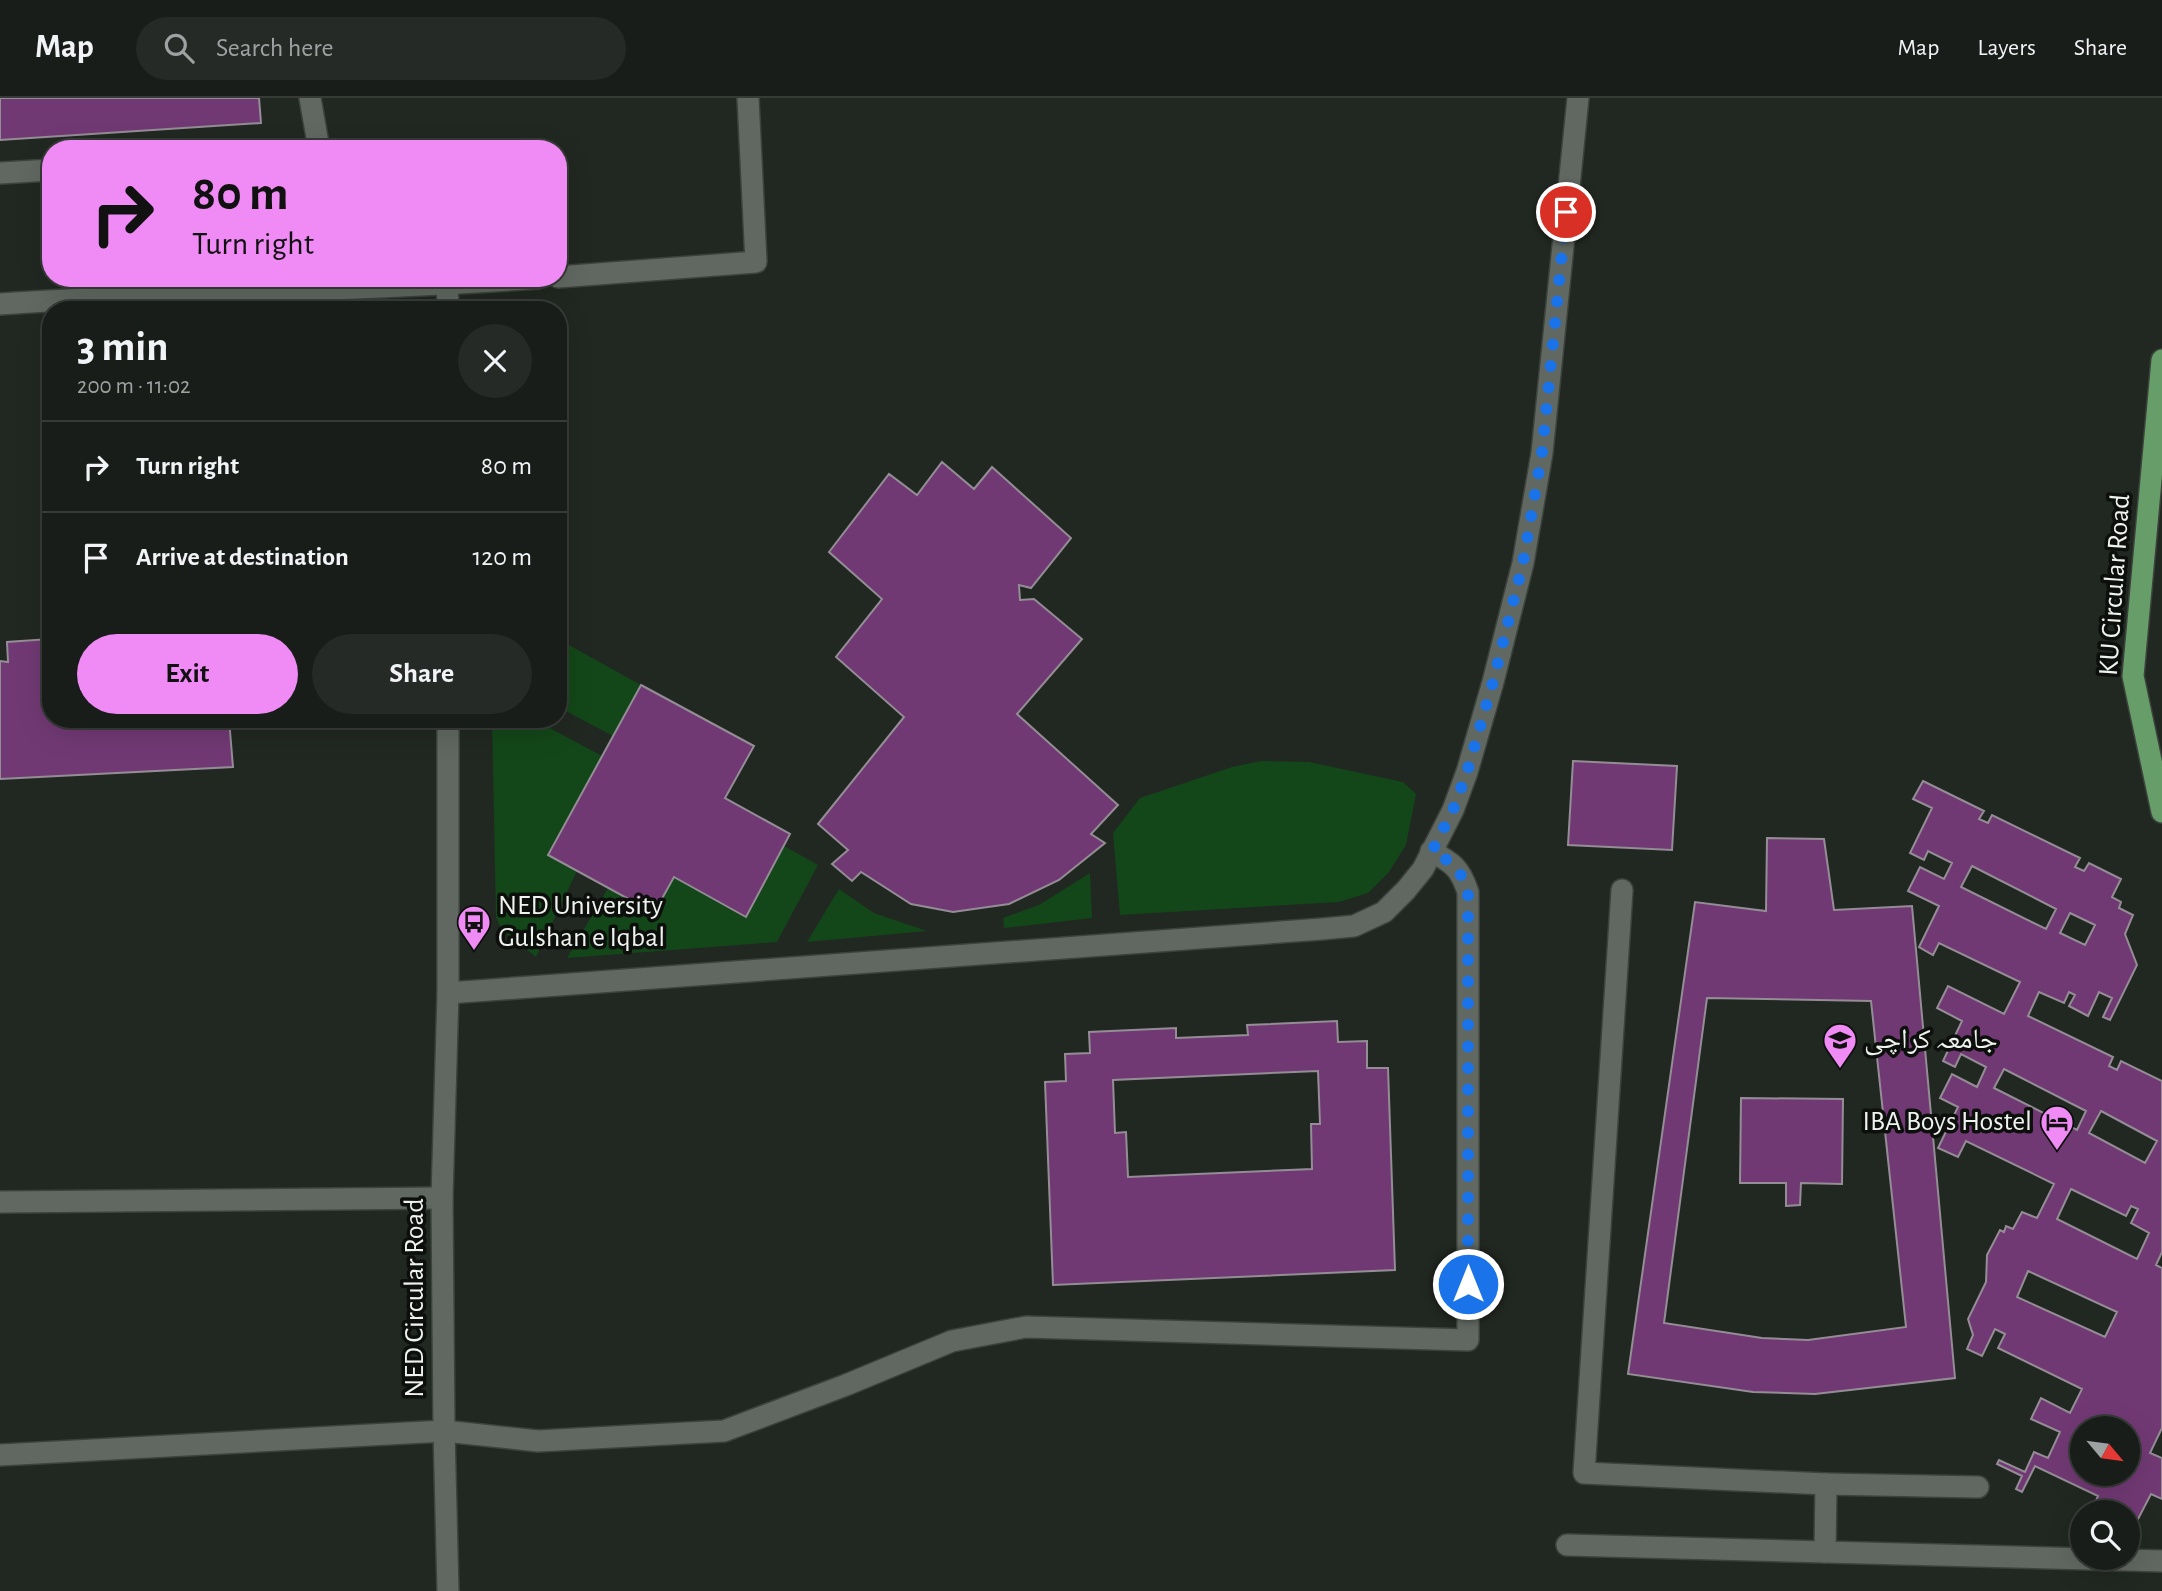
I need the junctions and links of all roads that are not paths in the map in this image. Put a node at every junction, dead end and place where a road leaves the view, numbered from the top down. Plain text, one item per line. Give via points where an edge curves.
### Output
1 (310, 98) edge
2 (748, 98) edge
3 (1578, 98) edge
4 (317, 140) edge
5 (42, 171) edge
6 (0, 173) edge
7 (567, 276) edge
8 (115, 287) edge
9 (0, 304) edge
10 (2162, 360) edge
11 (448, 728) edge
12 (2156, 763) edge
13 (2162, 812) edge
14 (1432, 851) junction
15 (1622, 890) dead end
16 (448, 993) junction
17 (442, 1198) junction
18 (0, 1202) edge
19 (444, 1431) junction
20 (0, 1455) edge
21 (1826, 1484) junction
22 (1978, 1487) dead end
23 (1567, 1545) dead end
24 (1825, 1552) junction
25 (2162, 1561) edge
26 (447, 1591) edge

1 - 4 street
2 - 7 street via 755,262
3 - 14 street via 1542,453 1523,563 1467,772
5 - 6 street
8 - 9 street
10 - 12 main road, KU Circular Road via 2133,676
11 - 16 street, NED Circular Road
12 - 13 main road, KU Circular Road
14 - 16 street via 1423,869 1384,912 1354,926
14 - 19 street via 1453,863 1468,892 1468,1340 1026,1327 952,1341 724,1431 538,1441
15 - 21 street via 1584,1474
16 - 17 street, NED Circular Road
17 - 18 street
17 - 19 street, NED Circular Road
19 - 20 street, NED Circular Road
19 - 26 street
21 - 22 street
21 - 24 street
23 - 24 street
24 - 25 street

